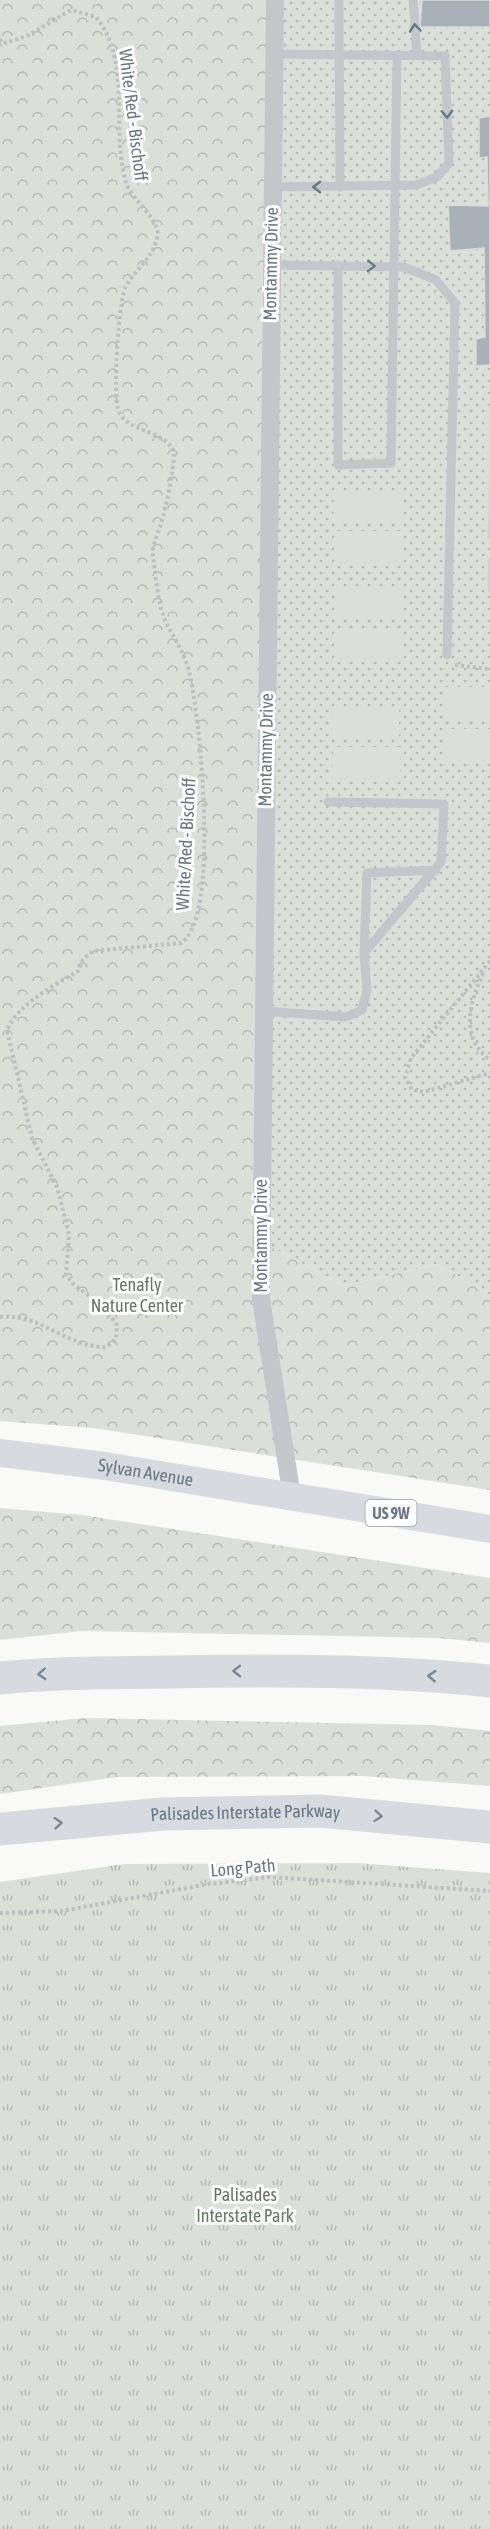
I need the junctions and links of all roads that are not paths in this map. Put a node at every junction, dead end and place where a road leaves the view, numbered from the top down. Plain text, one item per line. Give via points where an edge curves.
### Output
1 (275, 0) edge
2 (339, 0) edge
3 (413, 0) edge
4 (274, 54) junction
5 (340, 54) junction
6 (397, 55) junction
7 (417, 55) junction
8 (340, 187) junction
9 (272, 188) junction
10 (397, 188) junction
11 (271, 265) junction
12 (338, 265) junction
13 (393, 267) junction
14 (447, 655) road end
15 (328, 802) dead end
16 (436, 870) junction
17 (364, 953) junction
18 (263, 1011) junction
19 (0, 1453) edge
20 (292, 1497) junction
21 (490, 1529) edge
22 (0, 1678) edge
23 (490, 1682) edge
24 (490, 1827) edge
25 (0, 1829) edge

1 - 4 street, Montammy Drive
2 - 5 lane
7 -> 3 lane
4 - 5 lane
4 - 9 street, Montammy Drive
5 - 6 lane
5 - 8 lane
6 - 7 lane
6 - 10 lane
7 -> 10 lane via 445,56 449,164 437,177
8 -> 9 lane
8 - 10 lane
9 - 11 street, Montammy Drive
10 - 13 lane
11 - 12 lane
11 - 18 street, Montammy Drive
12 -> 13 lane
12 - 13 lane via 338,465 391,463
13 - 14 lane via 404,267 436,280 455,303
15 - 16 lane via 444,804 441,862
16 - 17 lane
16 - 17 lane via 367,873
17 - 18 lane via 367,990 362,1010 346,1017
18 - 20 street, Montammy Drive via 261,1299
19 - 20 main road, Sylvan Avenue / US 9W
20 - 21 main road, US 9W
23 -> 22 highway via 432,1675 243,1671
25 -> 24 highway, Palisades Interstate Parkway via 163,1814 320,1811

